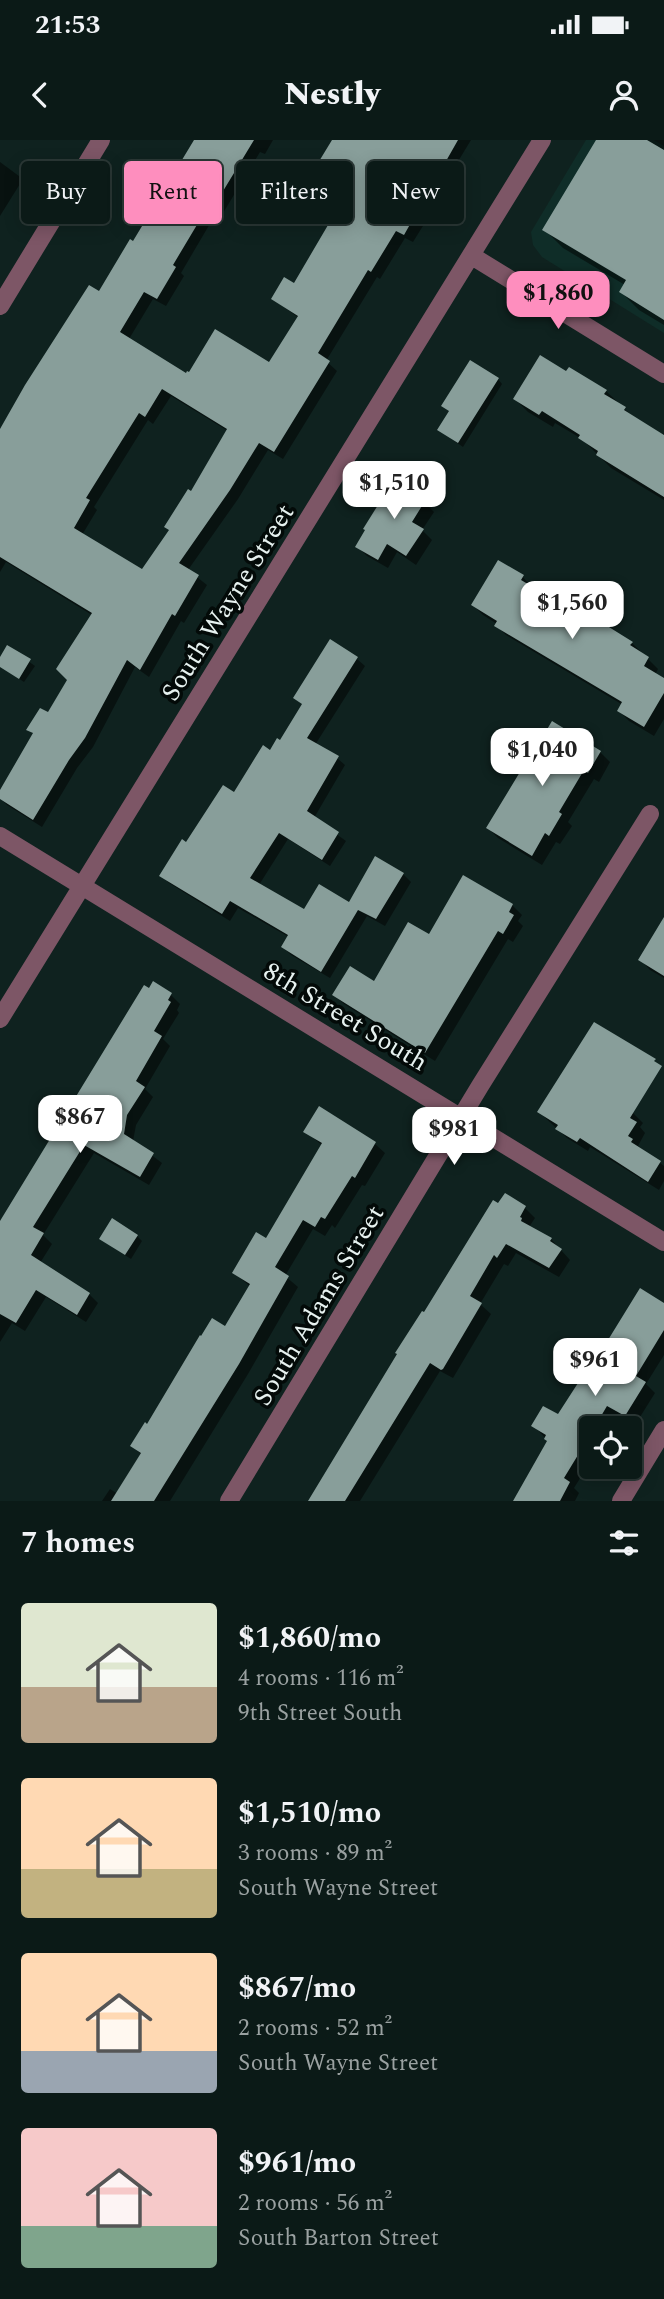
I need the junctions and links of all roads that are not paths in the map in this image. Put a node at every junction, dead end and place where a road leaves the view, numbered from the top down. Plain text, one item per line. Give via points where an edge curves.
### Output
1 (101, 140) edge
2 (542, 140) edge
3 (472, 256) junction
4 (0, 306) edge
5 (664, 374) edge
6 (650, 814) dead end
7 (0, 836) edge
8 (82, 887) junction
9 (0, 1019) edge
10 (461, 1117) junction
11 (664, 1242) edge
12 (664, 1430) edge
13 (229, 1501) edge
14 (621, 1501) edge

1 - 4 street
2 - 3 street, South Wayne Street
3 - 5 street
3 - 8 street, South Wayne Street
6 - 10 street, South Adams Street
7 - 8 street, 8th Street South
8 - 9 street, South Wayne Street
8 - 10 street, 8th Street South
10 - 11 street, 8th Street South
10 - 13 street, South Adams Street
12 - 14 street

